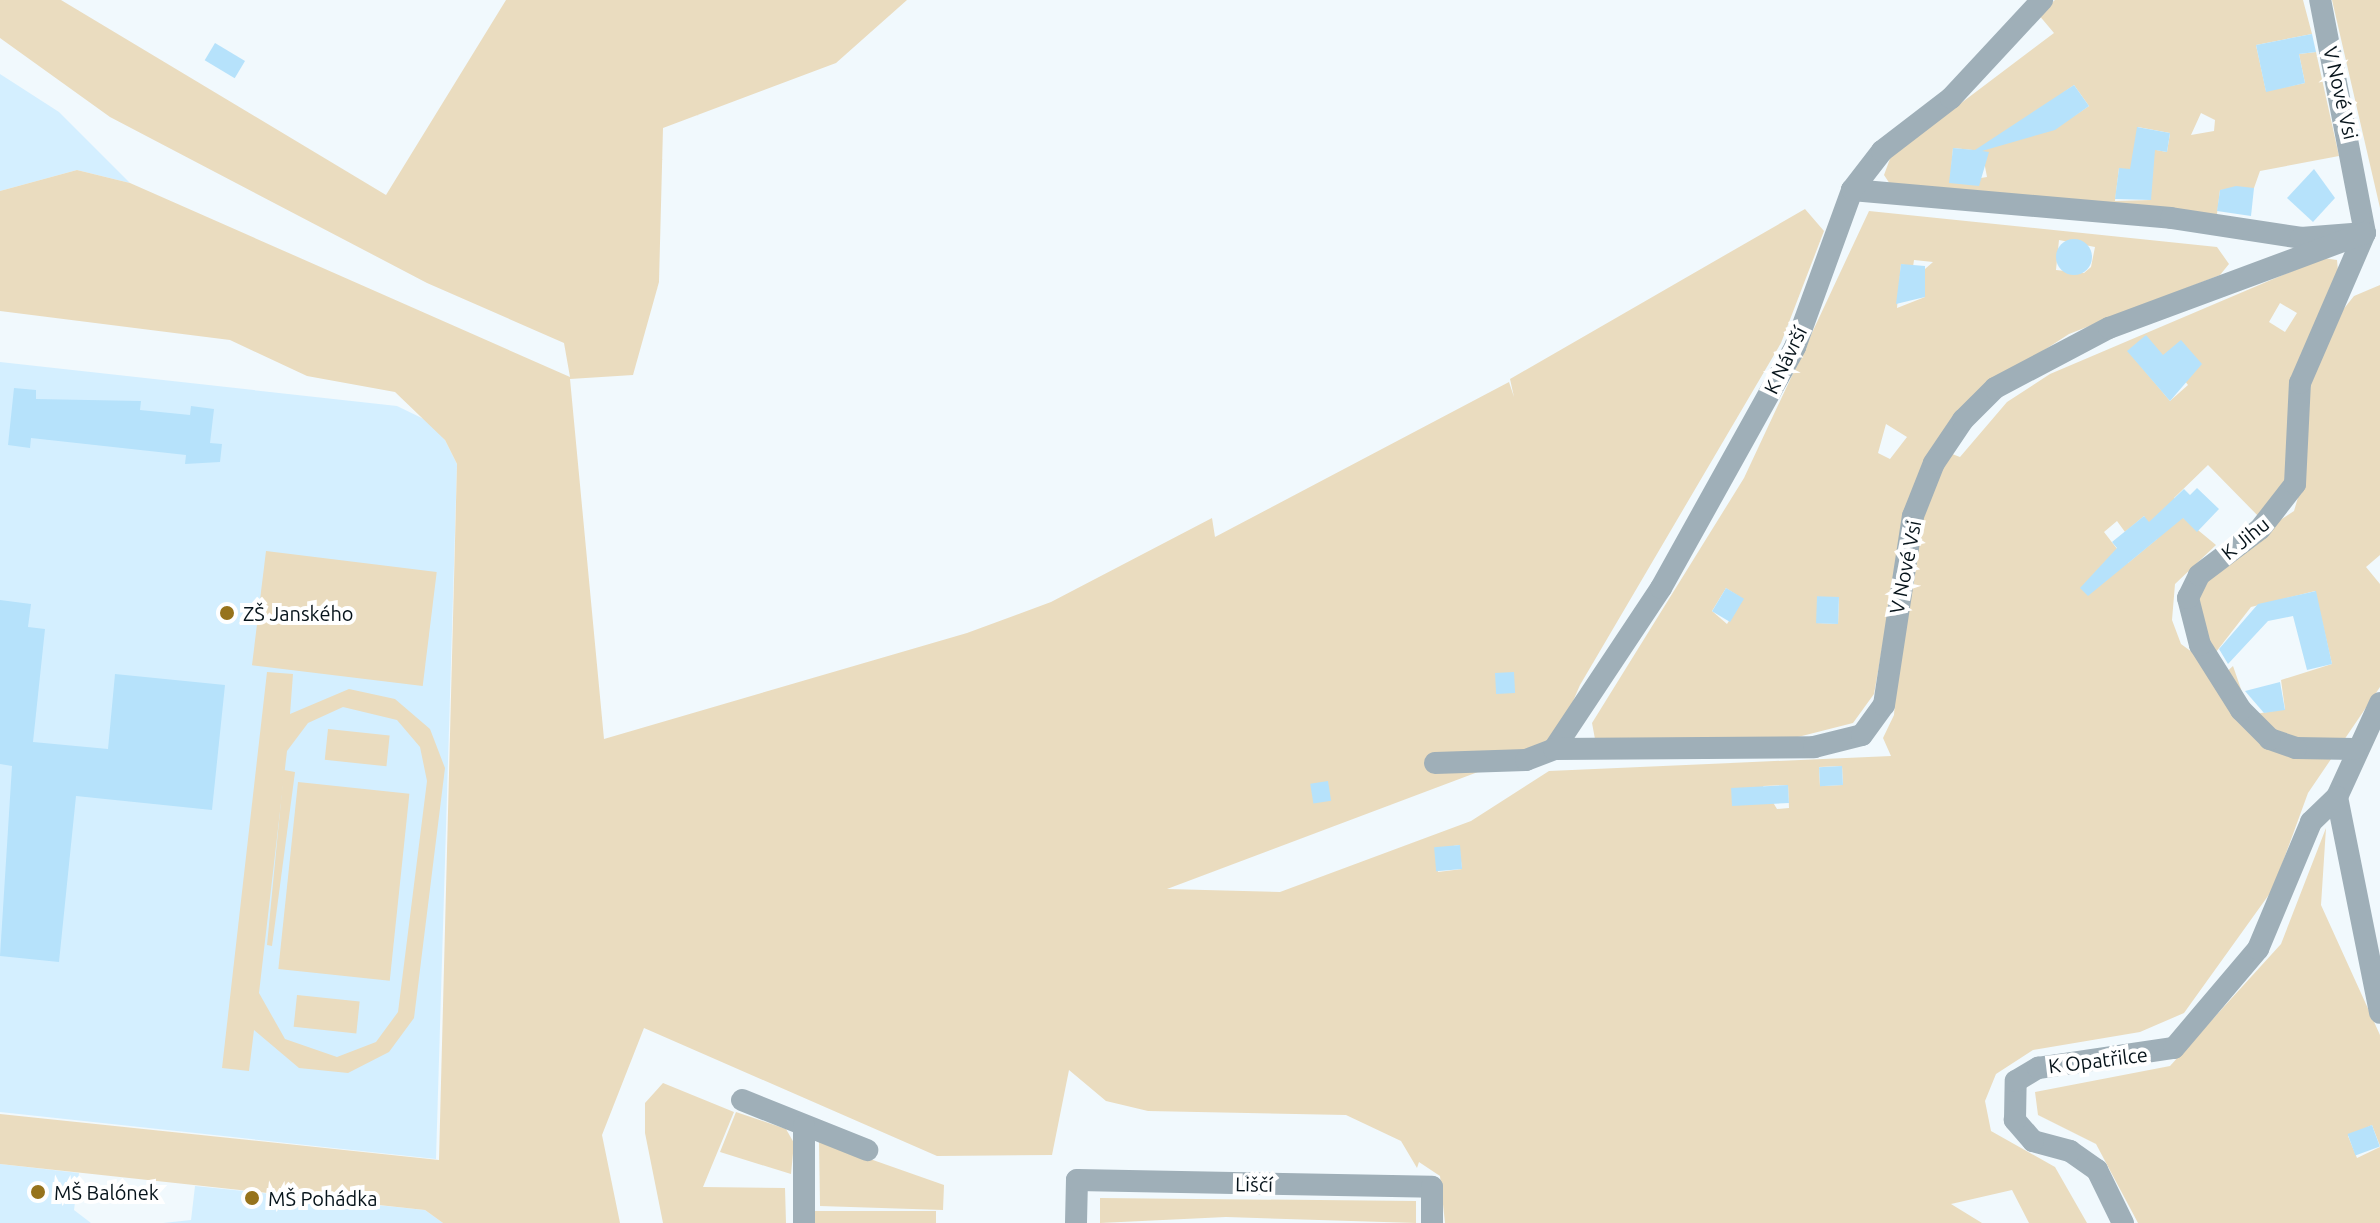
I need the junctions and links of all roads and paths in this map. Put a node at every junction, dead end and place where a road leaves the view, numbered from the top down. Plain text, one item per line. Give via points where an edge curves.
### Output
1 (2042, 0) edge
2 (2320, 0) edge
3 (1852, 190) junction
4 (2365, 233) junction
5 (2380, 703) edge
6 (1554, 749) junction
7 (2354, 749) junction
8 (1435, 763) dead end
9 (2337, 797) junction
10 (2380, 1013) edge
11 (742, 1100) dead end
12 (804, 1126) junction
13 (867, 1150) dead end
14 (804, 1223) edge
15 (1076, 1223) edge
16 (1432, 1223) edge
17 (2123, 1223) edge

1 - 3 street, K Návrší via 1951,98 1882,151
2 - 4 street, V Nové Vsi
3 - 4 street via 2171,218 2301,238
3 - 6 street, K Návrší via 1795,347 1661,588
4 - 6 street, V Nové Vsi via 2109,328 1995,388 1963,420 1934,463 1913,516 1884,705 1862,735 1814,747
4 - 7 street, K Jihu via 2300,383 2295,484 2270,519 2199,575 2188,598 2200,645 2241,710 2270,739 2296,748
5 - 7 street
6 - 8 street, V Nové Vsi via 1526,760
7 - 9 street
9 - 10 street
9 - 17 street, K Opatřilce via 2311,822 2258,949 2174,1048 2050,1066 2016,1081 2015,1120 2033,1141 2070,1151 2097,1170
11 - 12 street
12 - 13 street
12 - 14 street
15 - 16 street, Liščí via 1077,1180 1432,1187

